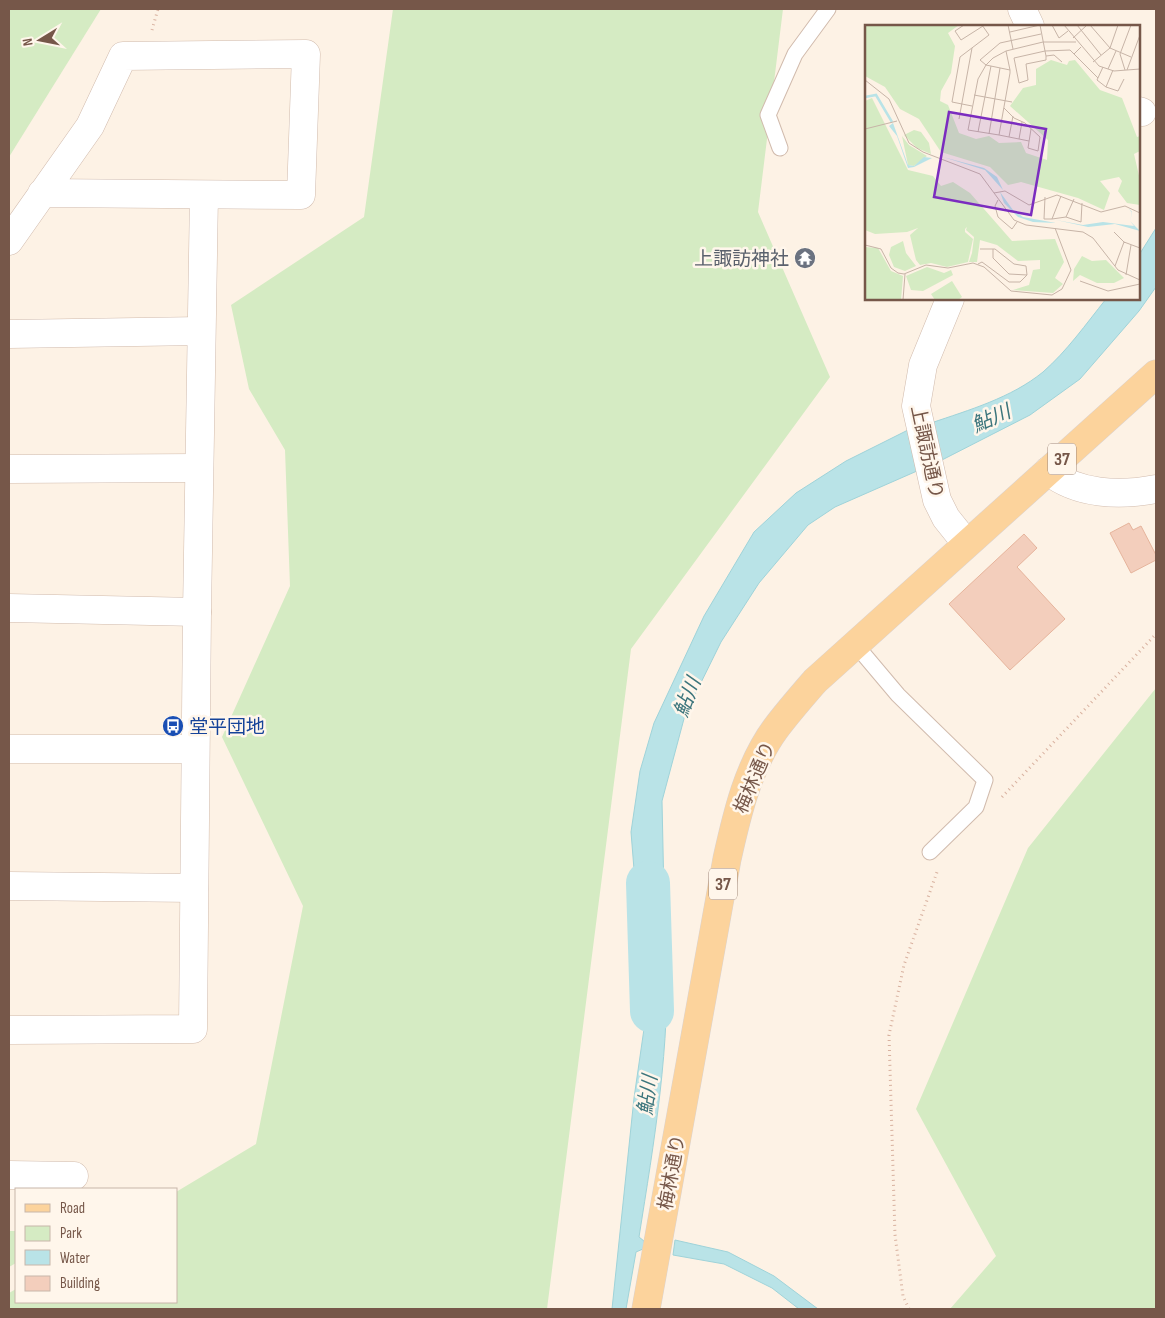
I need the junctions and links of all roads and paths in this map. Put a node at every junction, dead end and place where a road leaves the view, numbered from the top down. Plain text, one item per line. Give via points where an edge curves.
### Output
1 (828, 9) edge
2 (1022, 9) edge
3 (1030, 25) edge
4 (780, 148) dead end
5 (42, 193) junction
6 (204, 195) junction
7 (9, 241) edge
8 (950, 300) edge
9 (202, 331) junction
10 (9, 334) edge
11 (1156, 374) edge
12 (199, 468) junction
13 (9, 469) edge
14 (1048, 472) junction
15 (1156, 489) edge
16 (966, 544) junction
17 (9, 608) edge
18 (196, 612) junction
19 (1156, 634) edge
20 (855, 644) junction
21 (9, 749) edge
22 (195, 749) junction
23 (996, 804) dead end
24 (930, 852) dead end
25 (941, 866) dead end
26 (9, 886) edge
27 (194, 888) junction
28 (9, 1030) edge
29 (9, 1175) edge
30 (74, 1176) dead end
31 (646, 1309) edge
32 (909, 1309) edge

1 - 4 lane via 796,54 768,115
2 - 3 street
5 - 6 street
5 - 6 street via 90,126 124,56 306,54 301,195
5 - 7 street
6 - 9 street
8 - 16 street, 上諏訪通り via 923,365 917,392 917,419 937,500
9 - 10 street
9 - 12 street
11 - 14 main road, 梅林通り / 37
12 - 13 street
12 - 18 street
14 - 15 street via 1062,483 1088,490 1135,493
14 - 16 main road, 梅林通り / 37
16 - 20 main road, 梅林通り / 37
17 - 18 street
18 - 22 street
19 - 23 path
20 - 24 lane via 898,695 985,780 976,806
20 - 31 main road, 梅林通り / 37 via 815,680 775,730 754,766 737,814
21 - 22 street
22 - 27 street
25 - 32 path via 935,873 904,965 889,1035 895,1235 903,1296
26 - 27 street
27 - 28 street via 193,1029
29 - 30 street

